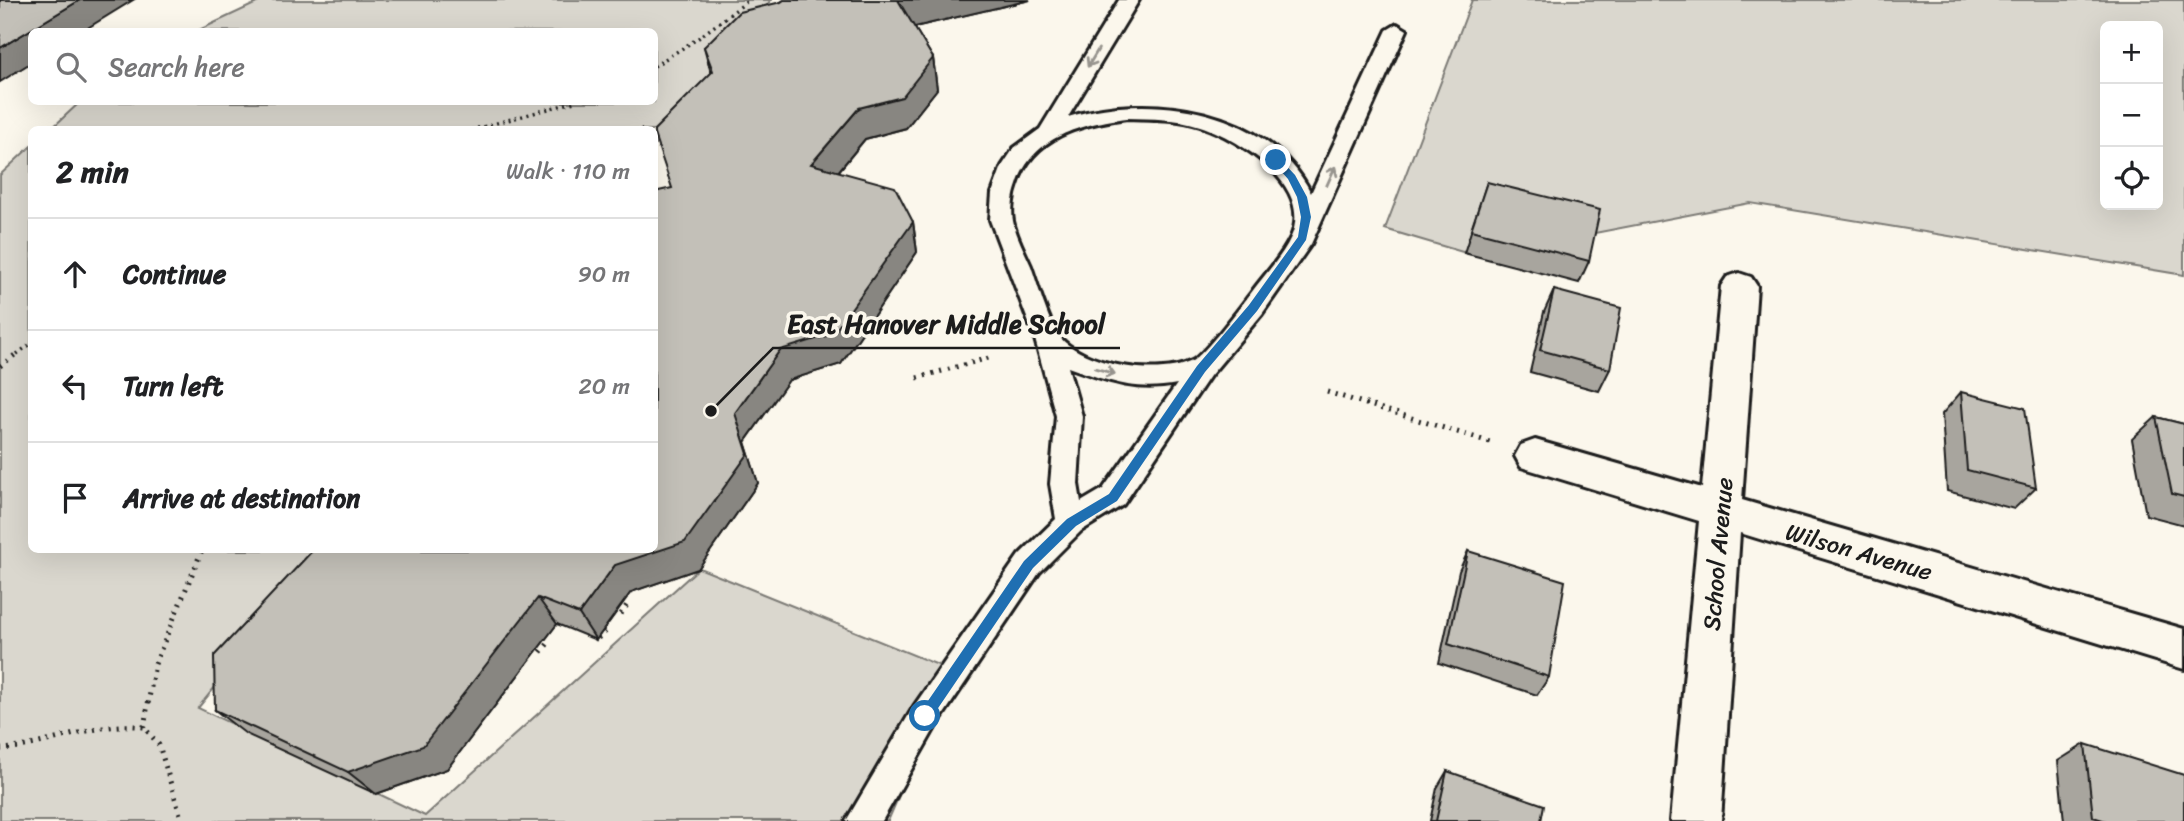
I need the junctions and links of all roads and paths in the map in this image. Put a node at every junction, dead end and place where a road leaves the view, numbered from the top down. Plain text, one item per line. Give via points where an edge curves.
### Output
1 (749, 0) edge
2 (1129, 0) edge
3 (1396, 30) dead end
4 (658, 63) edge
5 (563, 105) edge
6 (486, 126) edge
7 (1049, 131) junction
8 (1303, 238) junction
9 (1739, 286) dead end
10 (1046, 339) junction
11 (28, 346) edge
12 (992, 357) dead end
13 (0, 366) edge
14 (1201, 369) junction
15 (917, 378) dead end
16 (1327, 392) dead end
17 (1535, 456) joint
18 (1721, 512) junction
19 (1071, 523) junction
20 (201, 553) edge
21 (627, 605) dead end
22 (621, 614) dead end
23 (610, 628) dead end
24 (598, 638) dead end
25 (550, 641) dead end
26 (2184, 649) edge
27 (541, 652) dead end
28 (145, 727) junction
29 (0, 749) edge
30 (182, 821) edge
31 (863, 821) edge
32 (1696, 821) edge

1 - 4 path
2 -> 7 lane
8 -> 3 lane
5 - 6 path
7 - 8 lane via 1072,121 1127,111 1179,114 1234,132 1257,145 1292,177 1306,217
7 - 10 lane via 1014,162 1000,201 1001,220
8 - 14 lane via 1253,308
9 - 18 street, School Avenue
10 -> 14 lane via 1067,357 1122,376 1153,379
10 - 19 lane via 1069,416 1064,484
11 - 13 path
12 - 15 path
14 - 19 lane via 1113,497
16 - 17 path
17 - 18 street, Wilson Avenue
18 - 26 street, Wilson Avenue
18 - 32 street, School Avenue
19 - 31 lane via 1029,564 925,716
20 - 28 path via 155,664
21 - 22 path
23 - 24 path
25 - 27 path
28 - 29 path via 123,724
28 - 30 path via 159,745

